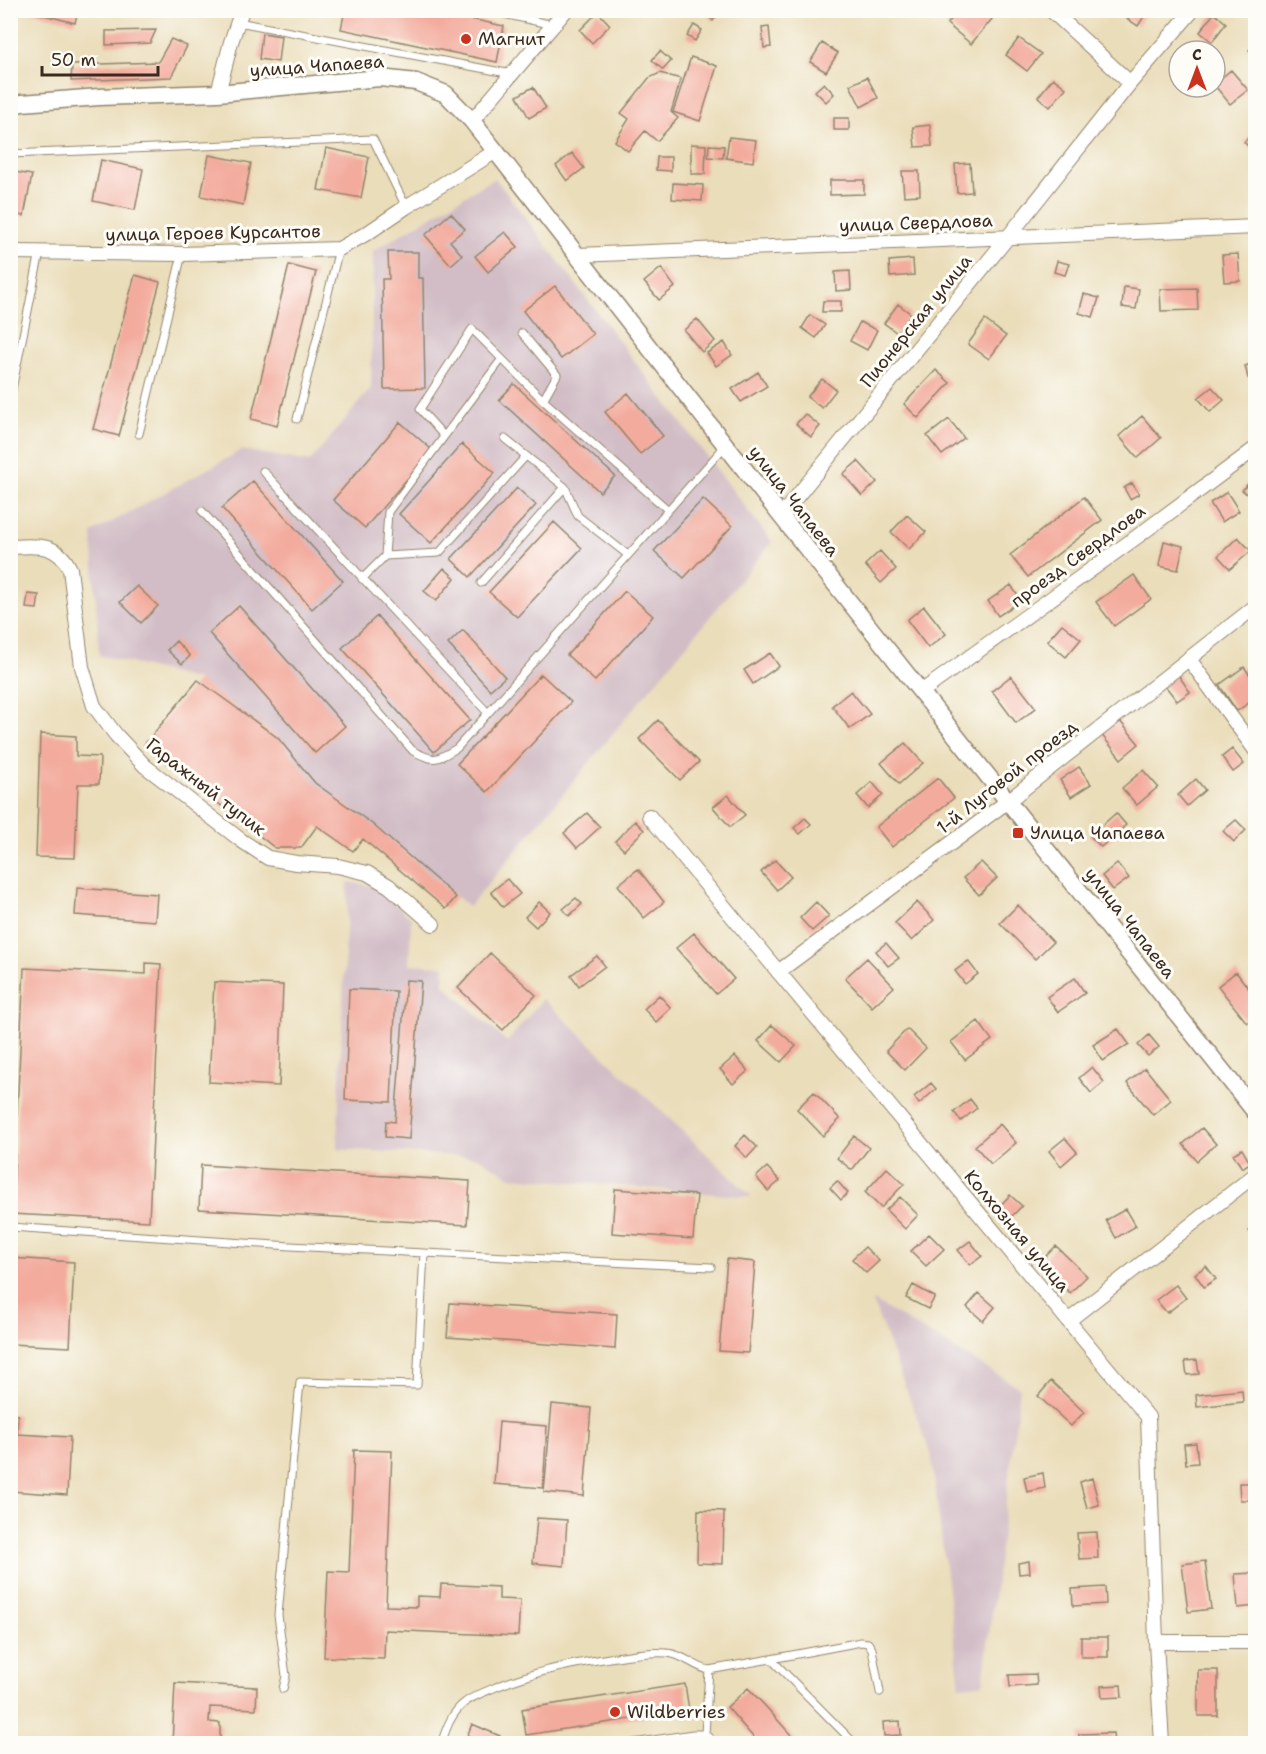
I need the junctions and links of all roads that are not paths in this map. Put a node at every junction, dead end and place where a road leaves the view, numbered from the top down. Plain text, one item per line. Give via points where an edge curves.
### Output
1 (486, 10) edge
2 (566, 10) edge
3 (1051, 10) edge
4 (1193, 10) edge
5 (240, 16) edge
6 (553, 25) junction
7 (512, 74) junction
8 (1130, 83) junction
9 (218, 93) junction
10 (10, 106) edge
11 (472, 120) junction
12 (496, 151) junction
13 (10, 154) edge
14 (406, 207) junction
15 (1256, 227) edge
16 (1008, 237) junction
17 (339, 249) junction
18 (10, 252) edge
19 (40, 252) junction
20 (183, 254) junction
21 (578, 255) junction
22 (522, 333) dead end
23 (501, 360) junction
24 (10, 399) edge
25 (543, 400) junction
26 (297, 419) dead end
27 (139, 434) dead end
28 (444, 436) junction
29 (505, 439) dead end
30 (726, 445) junction
31 (1256, 448) edge
32 (526, 456) junction
33 (263, 471) dead end
34 (566, 487) junction
35 (668, 510) junction
36 (202, 511) dead end
37 (781, 516) junction
38 (10, 547) edge
39 (628, 555) junction
40 (385, 556) junction
41 (363, 579) junction
42 (481, 583) dead end
43 (1256, 606) edge
44 (1189, 659) junction
45 (921, 692) junction
46 (488, 713) junction
47 (1256, 751) edge
48 (1008, 801) junction
49 (649, 816) dead end
50 (433, 924) dead end
51 (778, 972) junction
52 (1256, 1113) edge
53 (1256, 1174) edge
54 (10, 1227) edge
55 (424, 1252) junction
56 (711, 1267) dead end
57 (1068, 1321) junction
58 (1256, 1641) edge
59 (1156, 1642) junction
60 (771, 1659) junction
61 (709, 1670) junction
62 (283, 1689) dead end
63 (880, 1692) dead end
64 (705, 1734) junction
65 (441, 1743) edge
66 (627, 1743) edge
67 (716, 1743) edge
68 (855, 1743) edge
69 (1162, 1743) edge

1 - 6 lane
2 - 6 street
3 - 8 street
4 - 8 street, Пионерская улица
5 - 7 lane
5 - 9 street
6 - 7 street
7 - 11 street
8 - 16 street, Пионерская улица
9 - 10 street, улица Чапаева via 99,97
9 - 11 street, улица Чапаева via 392,79 416,82 446,94
11 - 12 street, улица Чапаева
12 - 14 street, улица Героев Курсантов
12 - 21 street, улица Чапаева
13 - 14 lane via 373,139
14 - 17 street, улица Героев Курсантов
15 - 16 street, улица Свердлова
16 - 21 street, улица Свердлова
16 - 37 street, Пионерская улица
17 - 20 street, улица Героев Курсантов
17 - 26 lane
18 - 19 street, улица Героев Курсантов
19 - 20 street, улица Героев Курсантов
19 - 24 lane
20 - 27 lane
21 - 30 street, улица Чапаева
22 - 25 lane via 557,375
23 - 25 lane
23 - 28 lane
23 - 28 lane via 472,328 420,409
25 - 35 lane
28 - 40 lane via 388,512
29 - 32 lane
30 - 35 lane
30 - 37 street, улица Чапаева
31 - 45 street, проезд Свердлова
32 - 34 lane
32 - 40 lane via 439,554
33 - 41 lane
34 - 39 lane via 578,516
34 - 42 lane
35 - 39 lane
36 - 46 lane via 413,751 438,759 457,748
37 - 45 street, улица Чапаева
38 - 50 street, Гаражный тупик via 48,548 64,558 70,569 82,668 94,706 145,766 268,858 367,873 389,886
39 - 46 lane
40 - 41 lane
41 - 46 lane
43 - 44 street, 1-й Луговой проезд
44 - 47 street
44 - 48 street, 1-й Луговой проезд
45 - 48 street, улица Чапаева
48 - 51 street, 1-й Луговой проезд
48 - 52 street, улица Чапаева
49 - 51 street, Колхозная улица
51 - 57 street, Колхозная улица
53 - 57 street
54 - 55 lane
55 - 56 lane
55 - 62 lane via 417,1385 300,1382 278,1616 286,1676
57 - 59 street, Колхозная улица via 1148,1417
58 - 59 street
59 - 69 street, Колхозная улица
60 - 61 lane
60 - 63 lane via 868,1643
60 - 68 lane
61 - 64 lane
61 - 65 lane via 668,1653 636,1654 549,1669 518,1678 463,1704 449,1721
64 - 66 lane
64 - 67 lane

